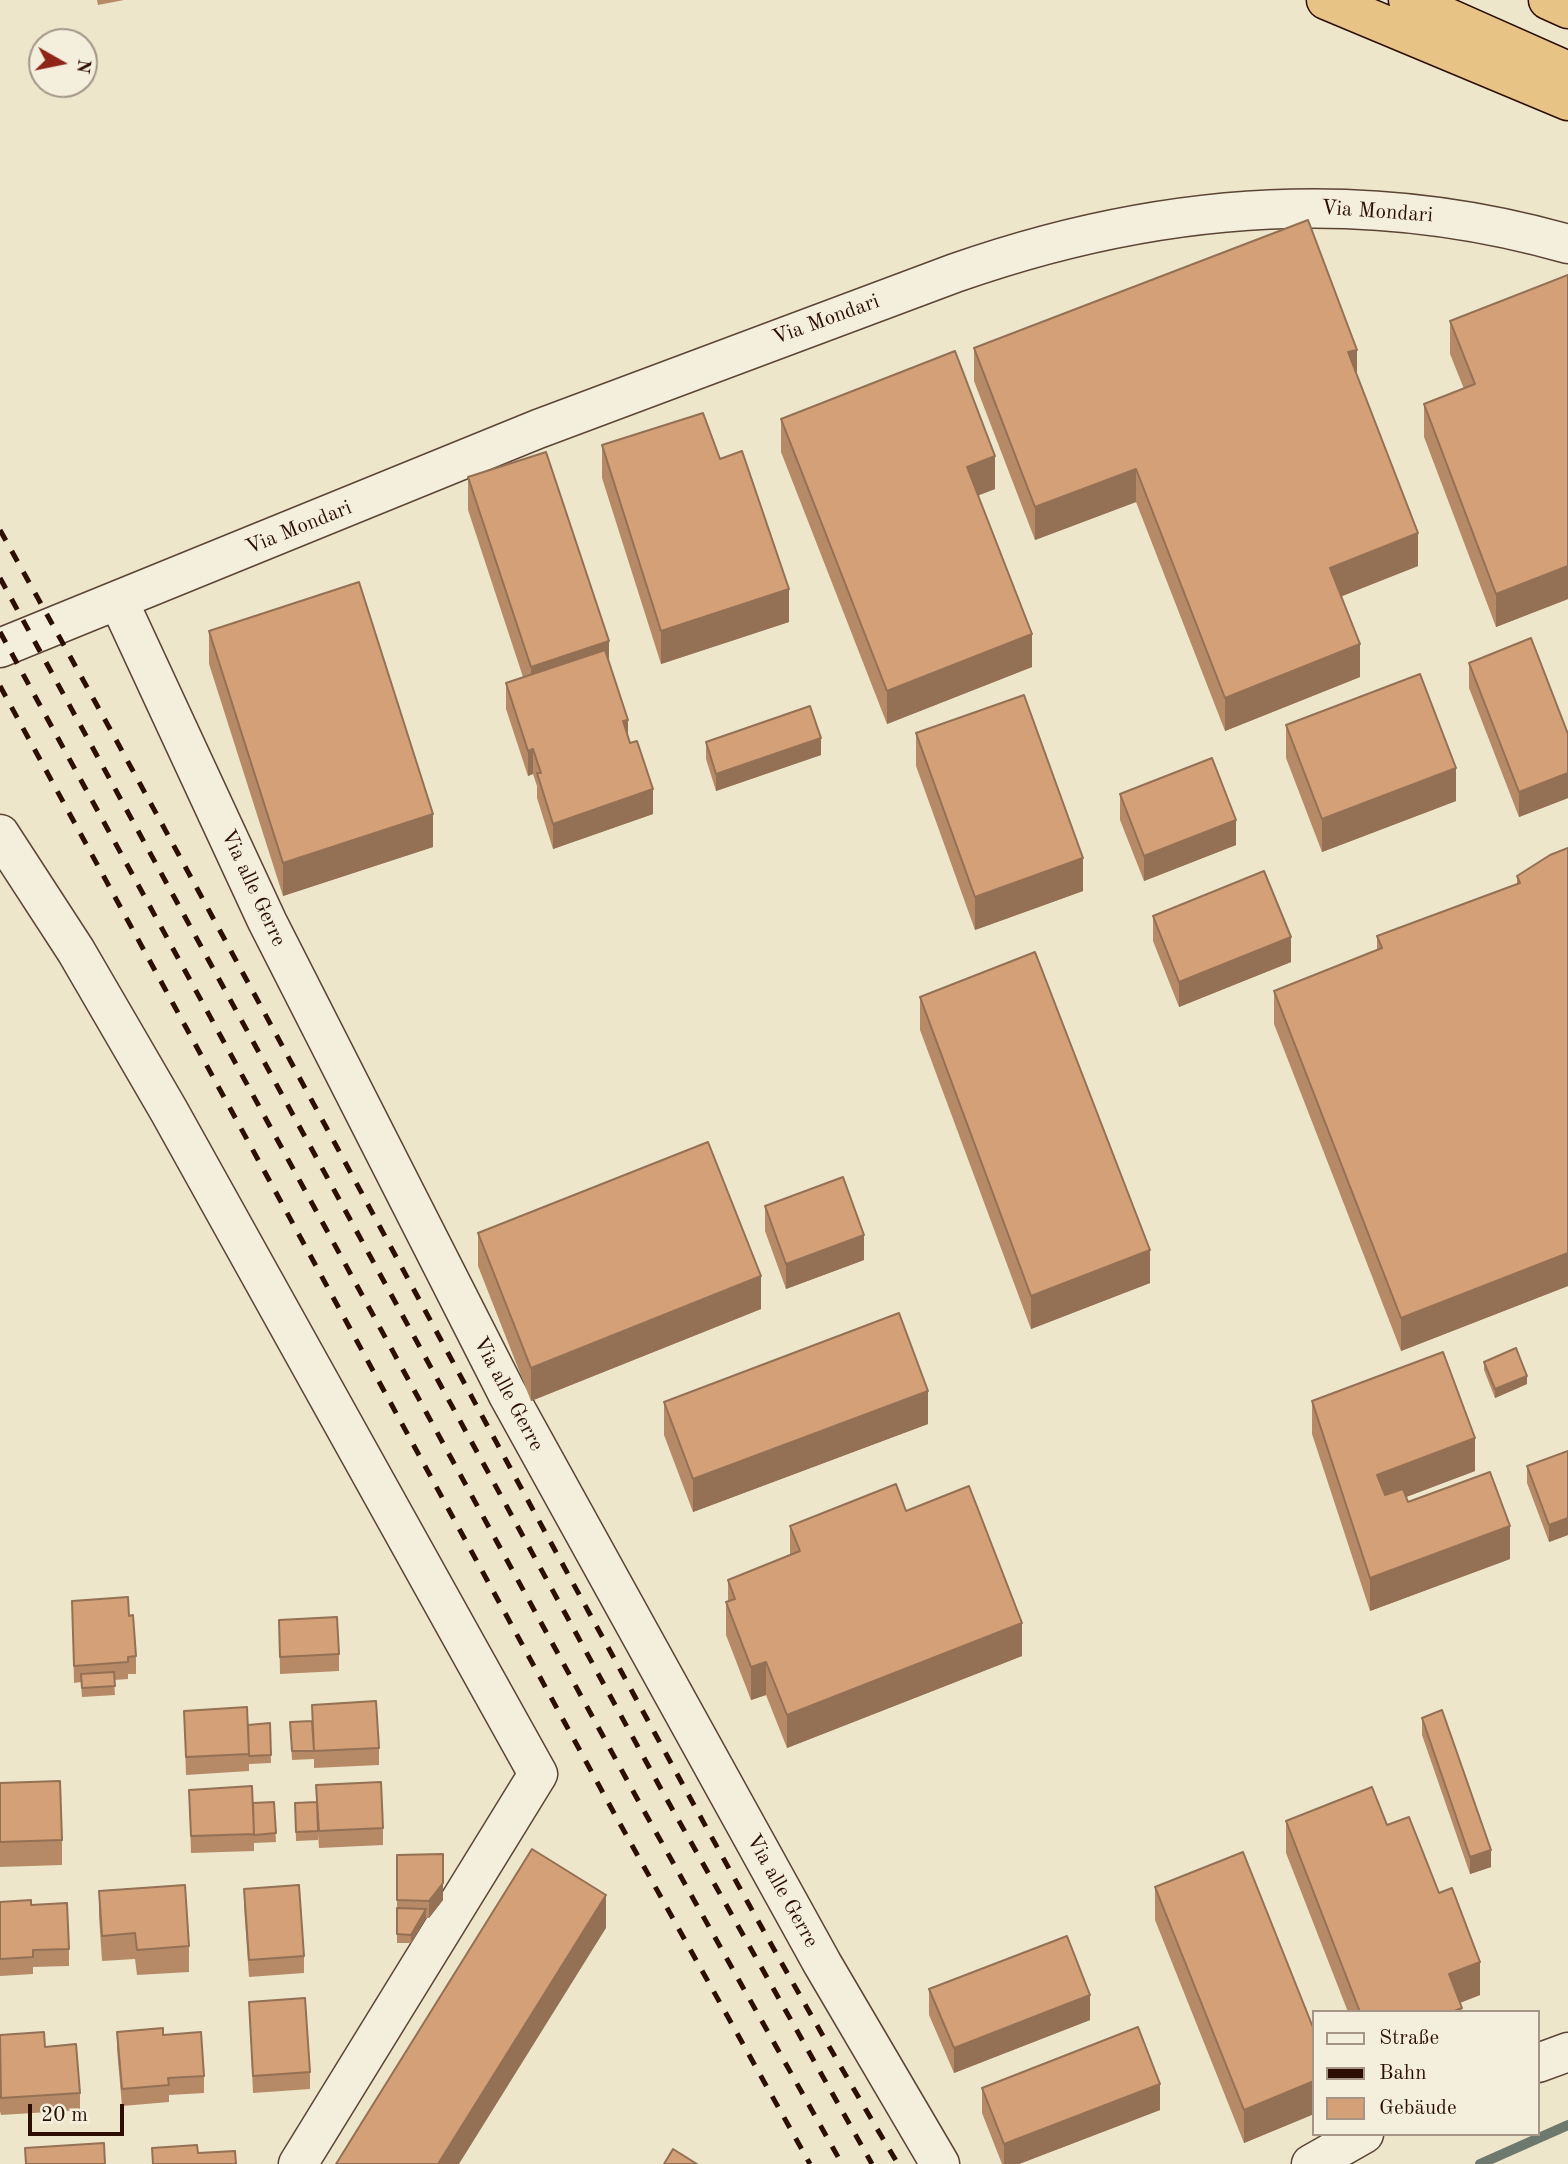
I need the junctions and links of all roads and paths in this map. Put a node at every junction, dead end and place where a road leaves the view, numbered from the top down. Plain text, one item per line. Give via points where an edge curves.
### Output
1 (1326, 0) edge
2 (1408, 0) edge
3 (1548, 0) edge
4 (1568, 9) edge
5 (1568, 71) edge
6 (1568, 101) edge
7 (1568, 244) edge
8 (119, 601) junction
9 (0, 648) edge
10 (0, 834) edge
11 (1568, 2052) edge
12 (1540, 2062) edge
13 (1360, 2136) edge
14 (298, 2164) edge
15 (940, 2164) edge
16 (1311, 2164) edge

1 - 6 highway
2 - 5 highway
3 - 4 highway
7 - 8 street, Via Mondari via 1466,219 1312,207 1196,215 1072,238 997,258 551,424
8 - 9 street, Via Mondari
8 - 15 street, Via alle Gerre via 267,920 507,1394 815,1951
10 - 14 street via 76,951 169,1111 538,1774
11 - 12 street
13 - 16 street

